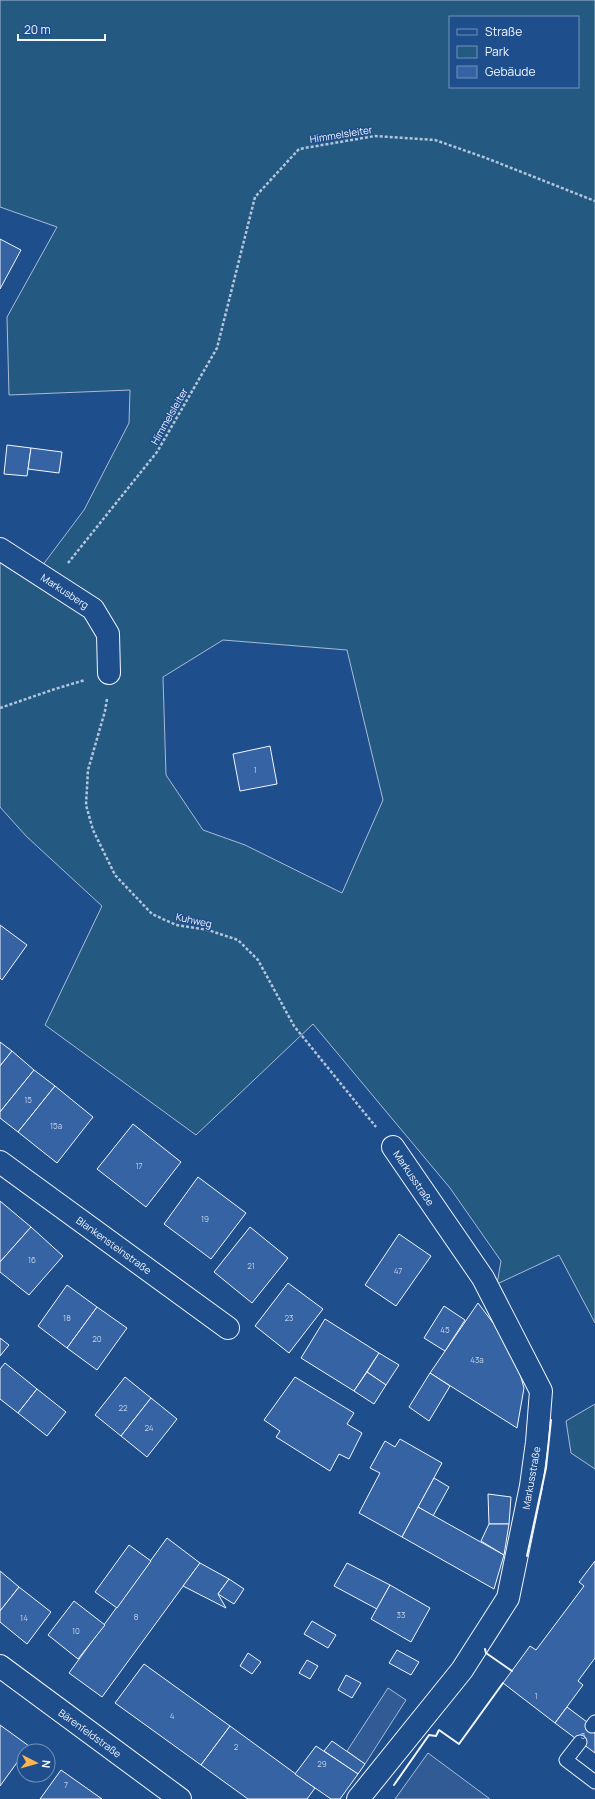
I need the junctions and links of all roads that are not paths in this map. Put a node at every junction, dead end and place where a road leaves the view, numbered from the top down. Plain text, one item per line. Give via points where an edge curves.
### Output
1 (0, 549) edge
2 (109, 673) road end
3 (393, 1147) road end
4 (0, 1162) edge
5 (228, 1328) dead end
6 (0, 1666) edge
7 (580, 1742) dead end
8 (595, 1782) edge
9 (180, 1799) edge
10 (358, 1799) edge

1 - 2 street, Markusberg via 93,608 108,634
3 - 10 street, Markusstraße via 483,1278 541,1391 531,1486 508,1598 462,1670
4 - 5 street, Blankensteinstraße
6 - 9 street, Bärenfeldstraße
7 - 8 lane via 566,1760

